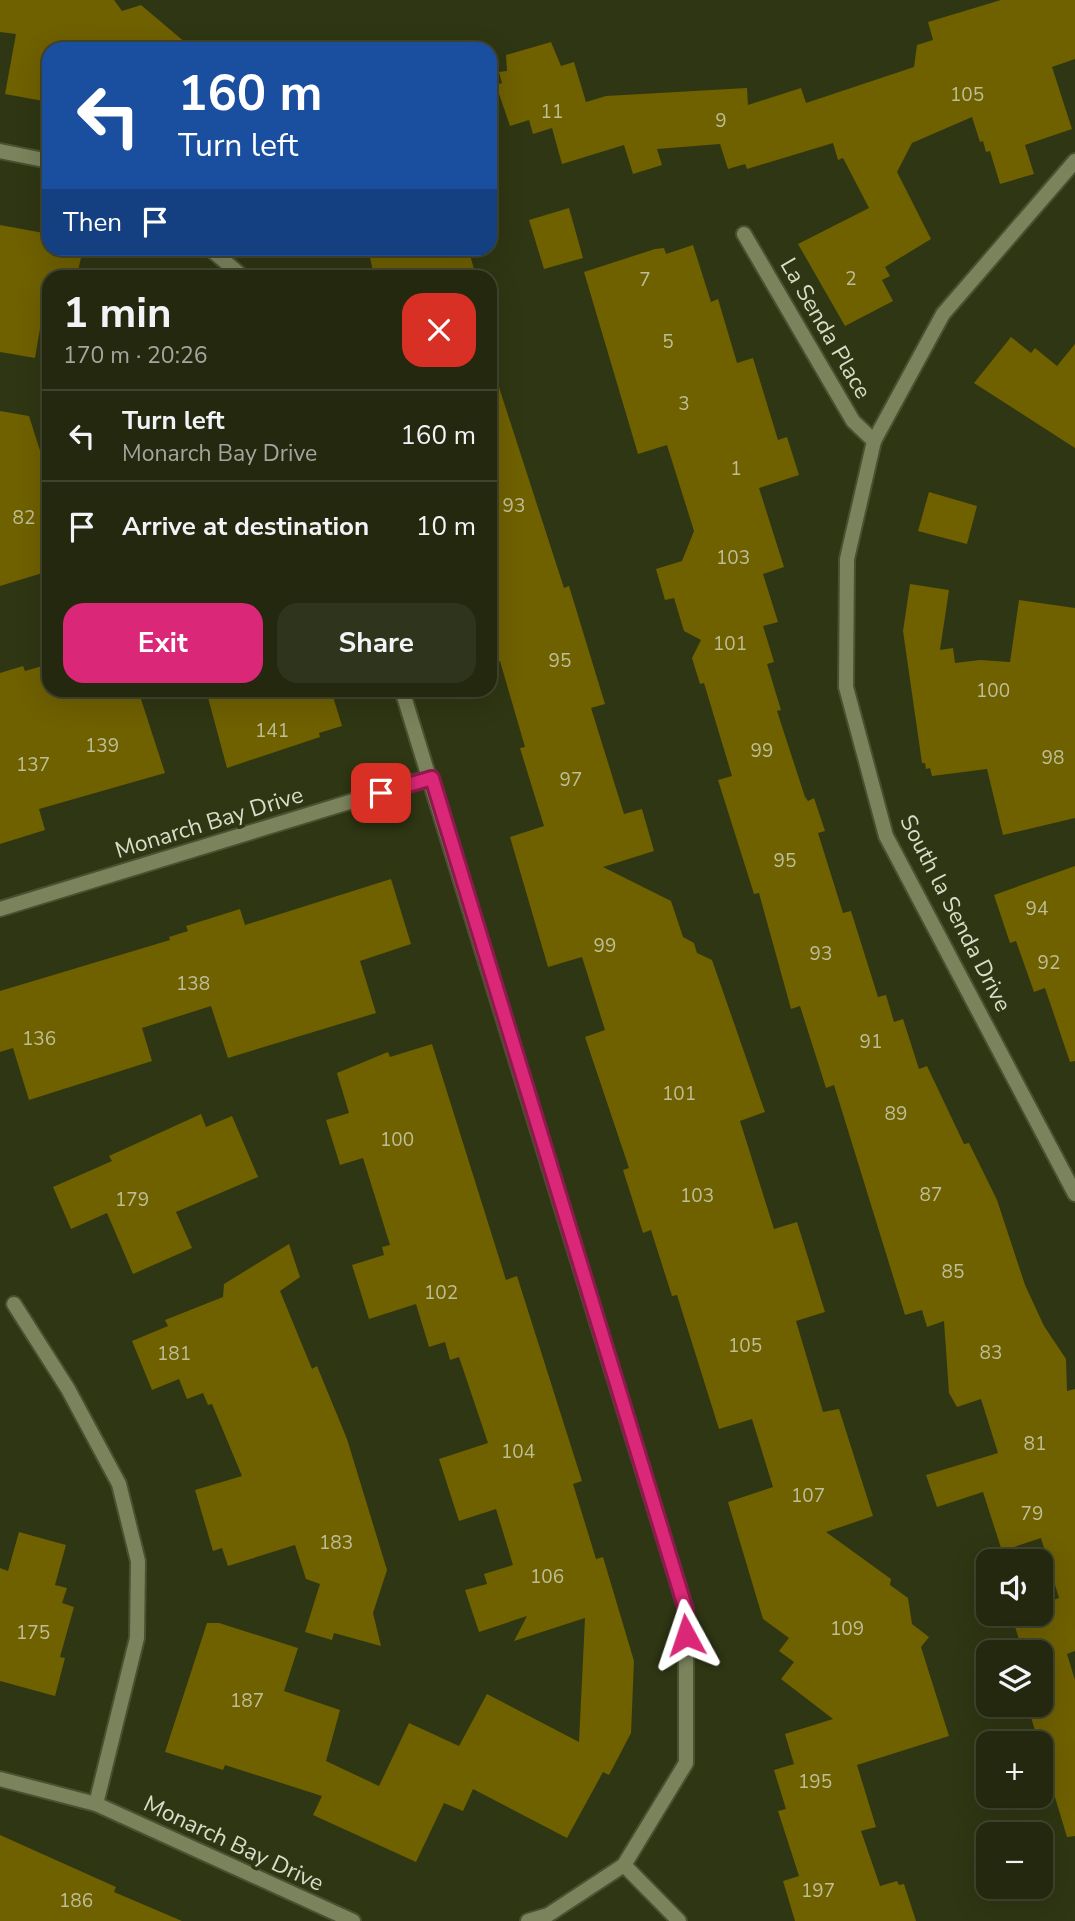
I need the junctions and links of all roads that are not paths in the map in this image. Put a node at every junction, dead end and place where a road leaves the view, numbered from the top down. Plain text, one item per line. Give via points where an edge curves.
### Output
1 (0, 150) edge
2 (42, 159) edge
3 (1075, 161) edge
4 (744, 234) dead end
5 (218, 256) edge
6 (235, 270) edge
7 (874, 441) junction
8 (404, 697) edge
9 (432, 778) junction
10 (0, 909) edge
11 (1075, 1194) edge
12 (14, 1304) dead end
13 (0, 1779) edge
14 (96, 1804) junction
15 (624, 1866) junction
16 (353, 1921) edge
17 (528, 1921) edge
18 (679, 1921) edge

1 - 2 street
3 - 7 street, South la Senda Drive via 943,314
4 - 7 street, La Senda Place via 853,421
5 - 6 street
7 - 11 street, South la Senda Drive via 847,559 846,687 886,836
8 - 9 street
9 - 10 street, Monarch Bay Drive
9 - 15 street via 686,1610 686,1763
12 - 14 street via 119,1484 138,1561 137,1638
13 - 14 street, Monarch Bay Drive
14 - 16 street, Monarch Bay Drive
15 - 17 street via 548,1915
15 - 18 street

